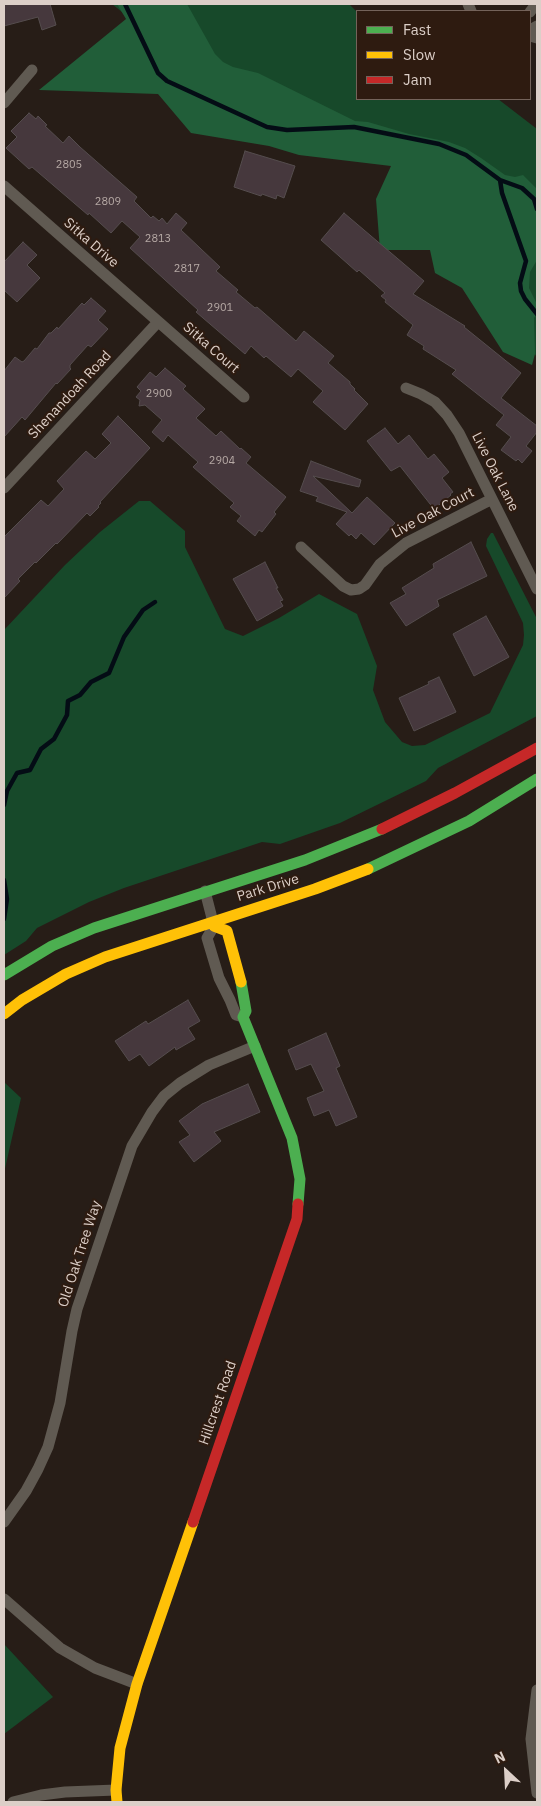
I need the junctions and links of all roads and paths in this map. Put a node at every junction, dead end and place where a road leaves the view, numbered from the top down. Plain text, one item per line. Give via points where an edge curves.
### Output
1 (32, 70) dead end
2 (4, 103) edge
3 (4, 186) edge
4 (158, 322) junction
5 (406, 388) dead end
6 (244, 396) dead end
7 (4, 488) edge
8 (492, 499) junction
9 (302, 548) dead end
10 (537, 589) edge
11 (537, 748) edge
12 (537, 779) edge
13 (206, 891) junction
14 (214, 923) junction
15 (4, 975) edge
16 (240, 979) junction
17 (222, 985) junction
18 (4, 1014) edge
19 (243, 1017) junction
20 (254, 1046) junction
21 (4, 1522) edge
22 (4, 1599) edge
23 (136, 1684) junction
24 (537, 1690) edge
25 (534, 1740) edge
26 (116, 1790) junction
27 (537, 1793) edge
28 (13, 1802) edge
29 (117, 1802) edge

1 - 2 street
3 - 4 street, Sitka Drive
4 - 6 street, Sitka Court
4 - 7 street, Shenandoah Road
5 - 8 street, Live Oak Lane via 435,402 447,415
8 - 9 street, Live Oak Court via 406,542 380,564 359,589 343,586
8 - 10 street, Live Oak Lane
11 - 13 street, Park Drive via 383,829 305,860
12 - 14 street, Park Drive via 469,821 396,857
13 - 14 street
13 - 15 street, Park Drive via 94,928 52,946
14 - 16 street, Hillcrest Road via 227,930
14 - 17 street, Hillcrest Road via 207,938
14 - 18 street, Park Drive via 105,957 66,974
16 - 17 street
16 - 19 street, Hillcrest Road via 246,1011
17 - 19 street, Hillcrest Road via 236,1015
19 - 20 street, Hillcrest Road
20 - 21 street, Old Oak Tree Way via 209,1065 164,1096 132,1146 77,1309 60,1403 48,1446 26,1491
20 - 23 street, Hillcrest Road via 298,1158 297,1218
22 - 23 street via 60,1648 96,1668
23 - 26 street, Hillcrest Road via 120,1748
24 - 25 street
25 - 27 street
26 - 28 street via 64,1792
26 - 29 street, Hillcrest Road

